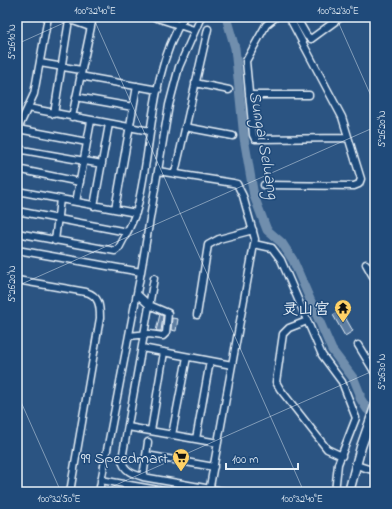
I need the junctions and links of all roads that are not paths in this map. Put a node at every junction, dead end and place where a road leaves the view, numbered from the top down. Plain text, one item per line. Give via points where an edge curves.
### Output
1 (48, 17) edge
2 (62, 17) edge
3 (93, 17) edge
4 (154, 17) edge
5 (184, 17) edge
6 (201, 17) edge
7 (276, 17) edge
8 (289, 17) edge
9 (296, 17) edge
10 (341, 17) edge
11 (70, 20) junction
12 (179, 25) junction
13 (90, 27) junction
14 (208, 29) dead end
15 (194, 30) junction
16 (40, 62) junction
17 (61, 66) junction
18 (81, 70) junction
19 (80, 76) junction
20 (195, 83) junction
21 (137, 86) junction
22 (158, 90) junction
23 (229, 90) dead end
24 (250, 95) junction
25 (308, 95) dead end
26 (76, 97) junction
27 (133, 107) junction
28 (28, 108) junction
29 (54, 114) junction
30 (72, 117) junction
31 (91, 121) junction
32 (109, 124) junction
33 (185, 127) junction
34 (129, 128) junction
35 (18, 130) edge
36 (150, 131) junction
37 (233, 136) dead end
38 (348, 138) junction
39 (87, 142) junction
40 (17, 149) edge
41 (84, 161) junction
42 (102, 164) junction
43 (17, 169) edge
44 (158, 171) junction
45 (175, 173) junction
46 (80, 182) junction
47 (264, 186) dead end
48 (17, 191) edge
49 (60, 199) junction
50 (76, 202) junction
51 (94, 206) junction
52 (115, 209) junction
53 (17, 211) edge
54 (136, 213) junction
55 (57, 219) junction
56 (254, 230) junction
57 (127, 232) junction
58 (17, 233) edge
59 (55, 240) junction
60 (254, 244) junction
61 (17, 250) edge
62 (366, 264) dead end
63 (141, 272) junction
64 (154, 278) dead end
65 (17, 280) edge
66 (375, 280) edge
67 (137, 294) junction
68 (149, 305) junction
69 (197, 315) dead end
70 (307, 321) junction
71 (144, 335) junction
72 (129, 336) junction
73 (358, 345) dead end
74 (142, 348) junction
75 (164, 352) junction
76 (187, 357) junction
77 (210, 361) junction
78 (232, 365) junction
79 (375, 373) edge
80 (375, 407) edge
81 (128, 427) junction
82 (151, 431) junction
83 (172, 435) junction
84 (196, 439) junction
85 (148, 442) dead end
86 (218, 443) junction
87 (146, 455) junction
88 (342, 456) junction
89 (356, 465) junction
90 (214, 467) junction
91 (375, 471) edge
92 (143, 477) junction
93 (101, 480) junction
94 (209, 490) edge
95 (70, 492) edge
96 (99, 492) edge
97 (169, 492) edge
98 (228, 492) edge
99 (335, 492) edge
100 (349, 492) edge

1 - 16 street
2 - 11 street
3 - 13 street
4 - 12 street
5 - 12 street
6 - 15 street
7 - 24 street via 266,25 246,61
8 - 38 street via 339,109
9 - 10 street via 311,39
11 - 13 street
11 - 17 street
12 - 15 street
12 - 22 street
13 - 18 street
14 - 20 street
15 - 44 street via 179,67 169,105
16 - 17 street
16 - 28 street via 34,94
17 - 18 street
17 - 29 street
18 - 19 street
19 - 21 street
19 - 26 street
20 - 23 street
20 - 33 street
21 - 22 street
21 - 27 street
22 - 36 street
24 - 25 street
24 - 38 street via 255,139
26 - 27 street
26 - 30 street
27 - 34 street
28 - 29 street
28 - 35 street
29 - 30 street
30 - 31 street
31 - 32 street
31 - 39 street
32 - 34 street
32 - 42 street
33 - 37 street
33 - 45 street
34 - 36 street
34 - 52 street
35 - 39 street
36 - 54 street
38 - 47 street via 361,179 359,184
39 - 41 street
40 - 41 street
41 - 42 street
41 - 46 street
42 - 51 street
43 - 46 street
44 - 45 street
44 - 63 street
45 - 56 street via 237,184
46 - 50 street
48 - 49 street
49 - 50 street
49 - 55 street
50 - 51 street
51 - 52 street
52 - 54 street
53 - 55 street
54 - 57 street
55 - 57 street
55 - 59 street
56 - 60 street
56 - 69 street via 219,239 208,245
57 - 59 street via 115,251
58 - 59 street
60 - 70 street via 272,248 277,253
60 - 78 street
61 - 63 street
62 - 66 street
63 - 67 street
64 - 68 street
65 - 95 street via 86,292 93,294 99,302 100,318
67 - 68 street
67 - 72 street
68 - 71 street
68 - 71 street via 168,313 168,322 164,336
70 - 88 street via 322,355 345,390 356,418
70 - 88 street via 289,328 283,334 276,382 327,449
71 - 72 street
71 - 74 street
72 - 93 street
73 - 79 street
74 - 75 street
74 - 81 street
75 - 76 street
75 - 82 street
76 - 77 street
76 - 83 street
77 - 78 street
77 - 84 street
78 - 86 street
80 - 89 main road
81 - 82 street
81 - 92 street via 122,464 133,474
82 - 83 street
83 - 84 street
84 - 86 street
85 - 87 street
86 - 90 street
87 - 90 street
87 - 92 street
88 - 99 street via 338,464
89 - 91 street
89 - 100 main road
90 - 94 street
92 - 94 street
93 - 96 street
93 - 97 street
94 - 98 street

